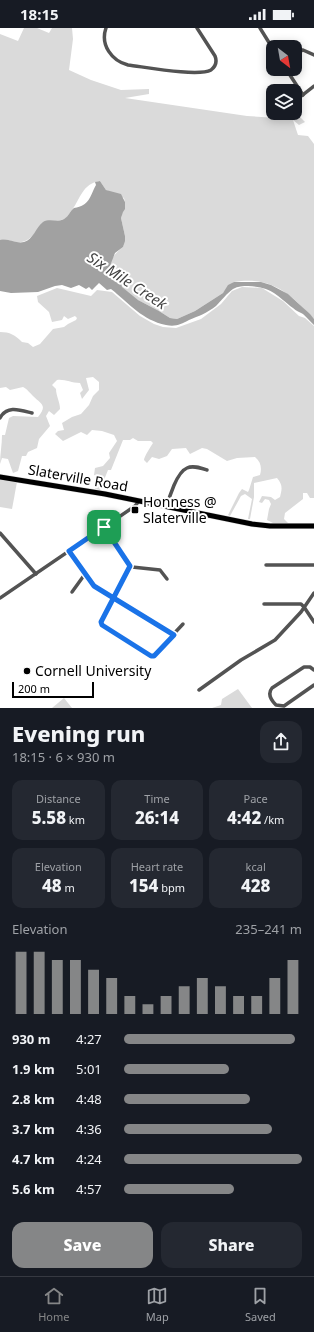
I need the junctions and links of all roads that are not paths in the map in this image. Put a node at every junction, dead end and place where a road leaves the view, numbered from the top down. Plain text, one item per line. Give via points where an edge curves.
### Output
1 (106, 28) edge
2 (197, 28) edge
3 (260, 28) edge
4 (267, 40) edge
5 (302, 50) edge
6 (314, 55) edge
7 (291, 76) edge
8 (314, 86) edge
9 (303, 95) joint
10 (32, 413) dead end
11 (0, 418) edge
12 (207, 470) dead end
13 (0, 477) edge
14 (139, 501) junction
15 (167, 507) junction
16 (314, 526) edge
17 (104, 527) junction
18 (0, 533) edge
19 (69, 551) junction
20 (266, 565) dead end
21 (314, 565) edge
22 (130, 566) junction
23 (36, 574) junction
24 (85, 574) junction
25 (167, 580) dead end
26 (72, 592) dead end
27 (314, 593) edge
28 (114, 597) junction
29 (0, 598) edge
30 (264, 604) dead end
31 (304, 607) junction
32 (314, 622) edge
33 (183, 624) dead end
34 (174, 635) junction
35 (314, 670) edge
36 (314, 684) edge
37 (199, 690) dead end

1 - 2 street via 105,46 120,62 199,73 212,69 216,60
3 - 4 street
5 - 6 street
7 - 9 street
8 - 9 street
10 - 11 street via 12,409 4,412
12 - 15 street via 191,467 184,470 170,494
13 - 14 highway, Slaterville Road
14 - 15 highway, Slaterville Road
14 - 17 street
15 - 16 highway, Slaterville Road via 270,526
17 - 19 street
17 - 22 street
18 - 23 street
19 - 23 street
19 - 24 street
20 - 21 street
22 - 25 street via 160,570
22 - 28 street
23 - 29 street
24 - 26 street
24 - 28 street via 94,586
27 - 31 street
28 - 34 street
28 - 34 street via 101,622 103,626 152,656 156,655
30 - 31 street via 298,604
31 - 32 street
31 - 37 street via 275,640
33 - 34 street
35 - 36 street via 302,668 272,688 270,696 276,705 284,706

